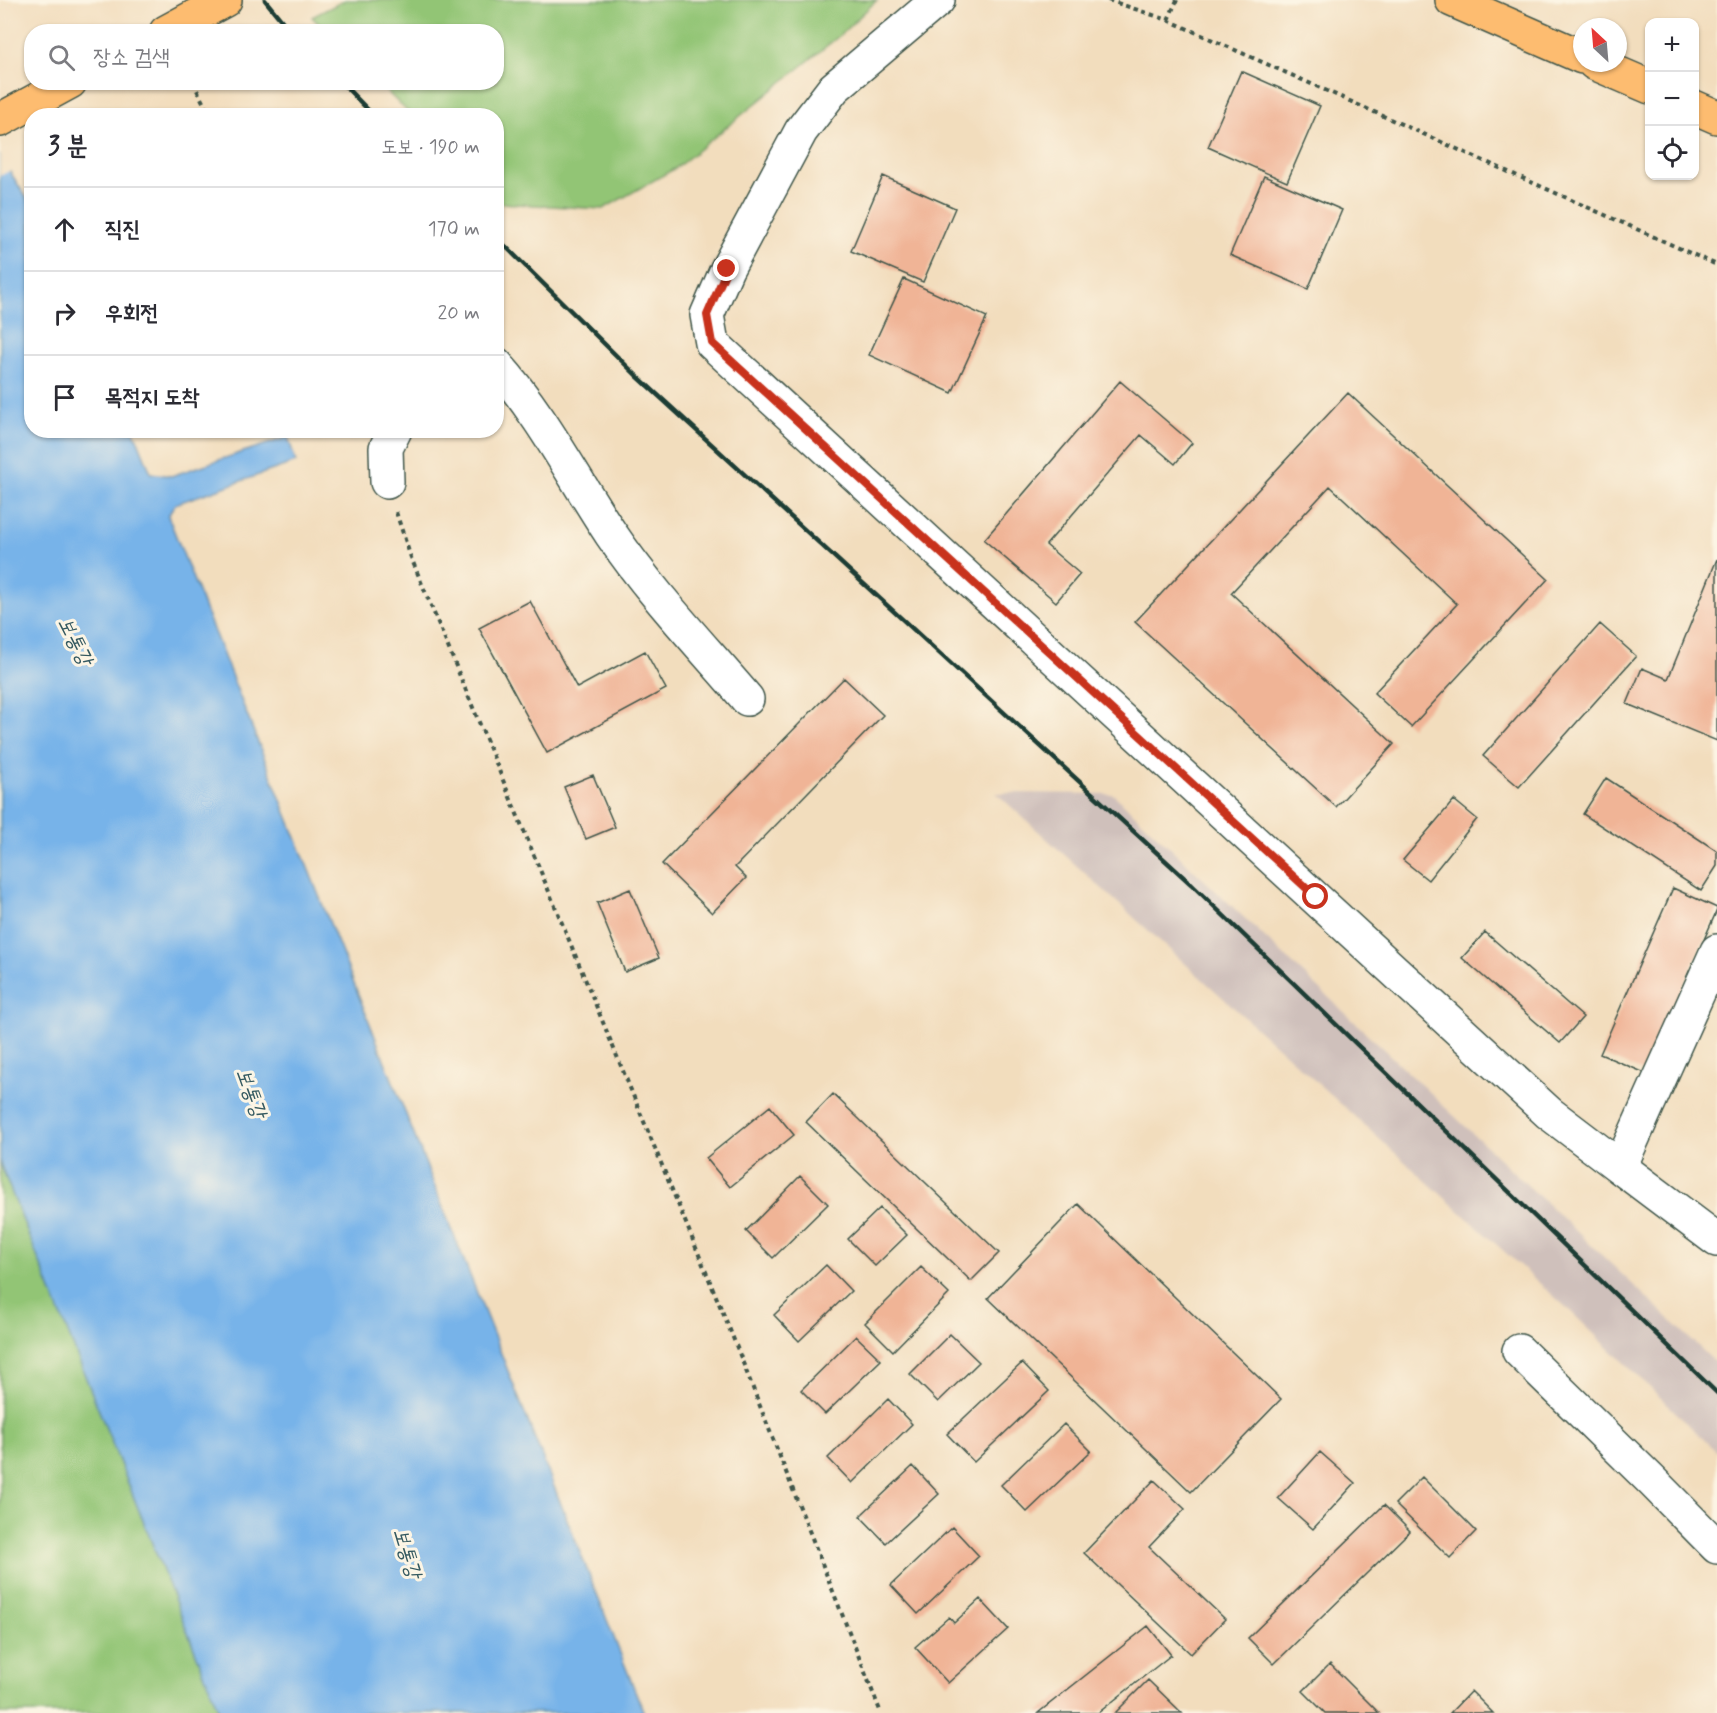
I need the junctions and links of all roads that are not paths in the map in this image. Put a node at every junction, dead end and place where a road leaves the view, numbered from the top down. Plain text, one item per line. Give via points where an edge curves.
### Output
1 (225, 0) edge
2 (938, 0) edge
3 (1452, 0) edge
4 (181, 24) edge
5 (1573, 53) edge
6 (1615, 72) edge
7 (1645, 85) edge
8 (55, 90) edge
9 (1699, 109) edge
10 (1717, 117) edge
11 (0, 120) edge
12 (504, 373) edge
13 (391, 438) edge
14 (387, 482) road end
15 (747, 699) dead end
16 (1717, 951) edge
17 (1620, 1167) junction
18 (1717, 1240) edge
19 (1519, 1351) dead end
20 (1717, 1546) edge

1 - 4 main road
2 - 17 street via 834,88 801,131 727,269 707,315 712,343 1549,1113
3 - 5 main road
6 - 7 main road
8 - 11 main road
9 - 10 main road
12 - 15 street via 522,394 612,535
13 - 14 street via 386,448
16 - 17 street
17 - 18 street
19 - 20 street

